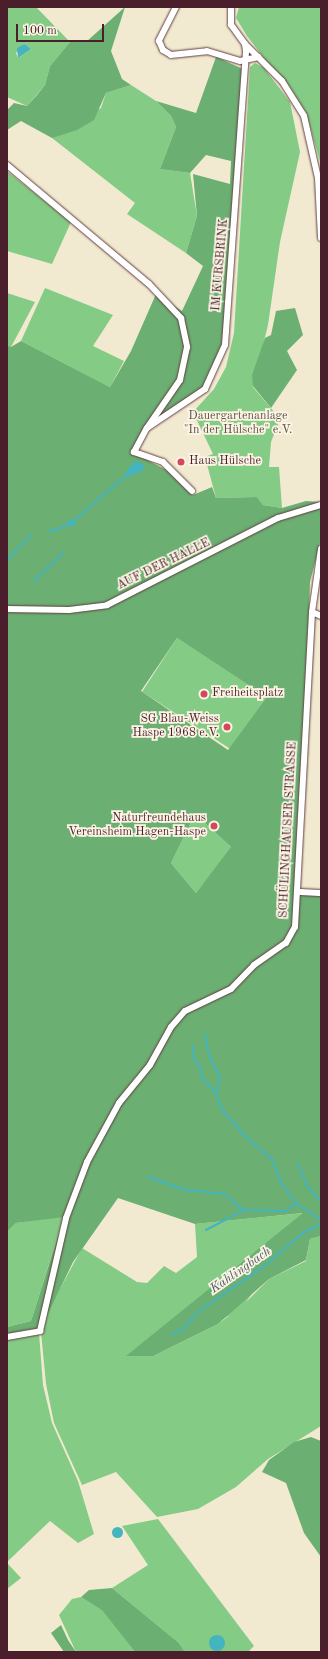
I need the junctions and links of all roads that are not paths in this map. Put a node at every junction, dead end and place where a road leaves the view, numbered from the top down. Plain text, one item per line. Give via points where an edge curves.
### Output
1 (176, 7) edge
2 (231, 7) edge
3 (245, 44) junction
4 (259, 57) junction
5 (243, 61) junction
6 (7, 165) edge
7 (321, 238) edge
8 (145, 429) junction
9 (192, 491) dead end
10 (321, 505) edge
11 (321, 548) edge
12 (7, 609) edge
13 (312, 612) junction
14 (321, 616) edge
15 (299, 892) junction
16 (321, 893) edge
17 (7, 1337) edge

1 - 5 street via 159,41 163,50 171,54 207,51
2 - 3 street via 231,25
3 - 4 street
3 - 5 street
4 - 5 street
4 - 7 street via 282,81 304,116 318,178
5 - 8 street, IM KURSBRINK via 246,68 225,345 206,389
6 - 8 street via 149,284 181,318 188,347 180,380
8 - 9 street via 134,452 163,462
10 - 12 street, AUF DER HALLE via 278,518 107,605 69,610
11 - 13 street, SCHÜLINGHAUSER STRASSE
13 - 14 street
13 - 15 street, SCHÜLINGHAUSER STRASSE
15 - 16 street
15 - 17 street, SCHÜLINGHAUSER STRASSE via 295,927 286,943 254,965 218,998 179,1016 150,1065 109,1118 87,1162 66,1218 40,1331

